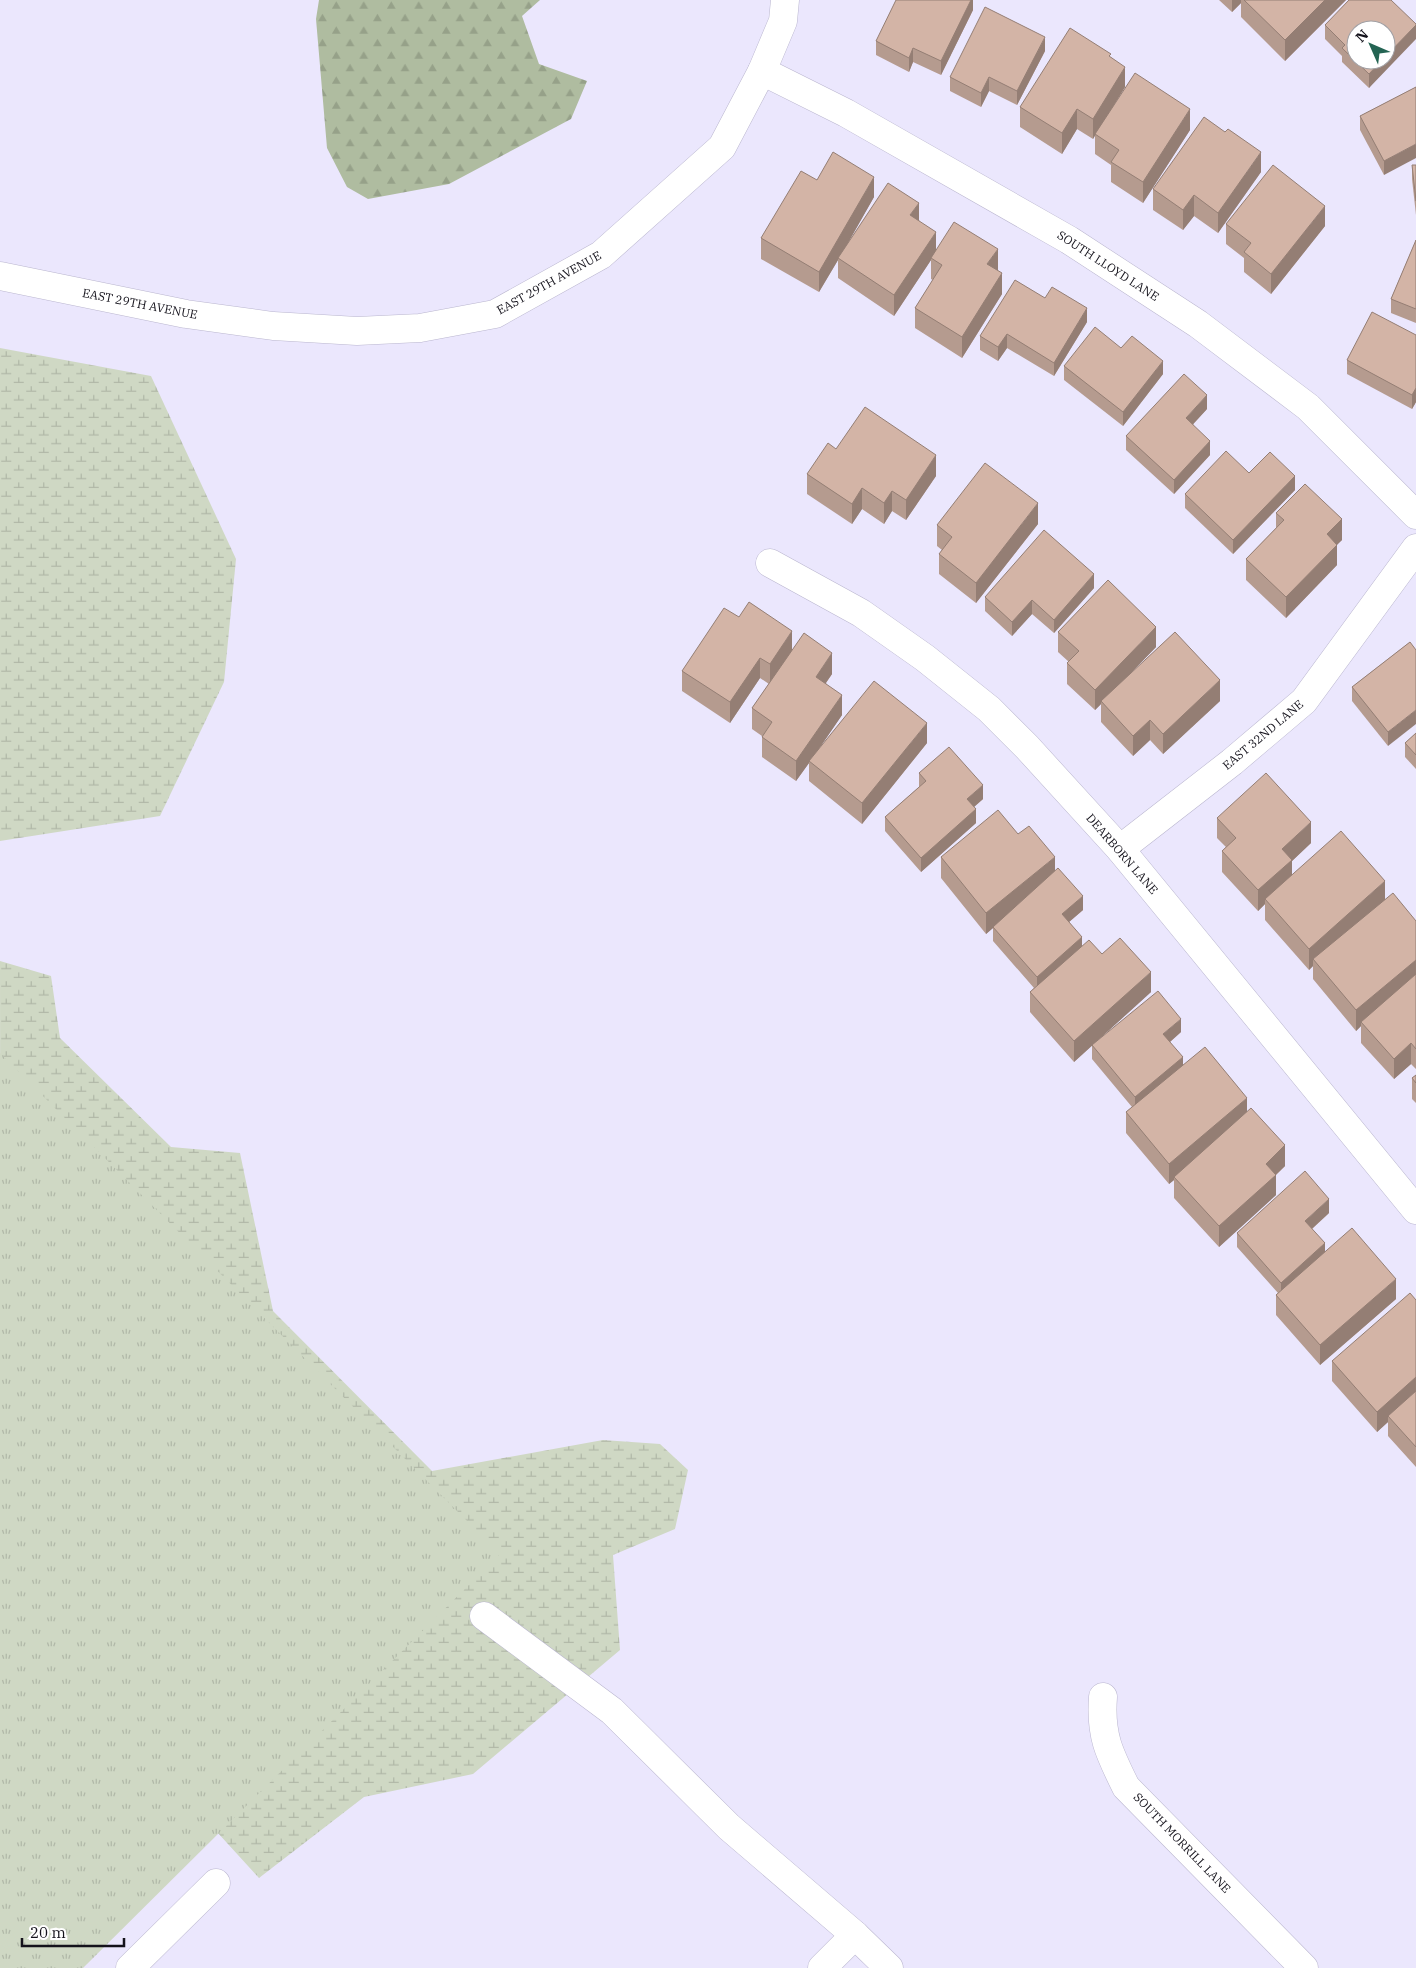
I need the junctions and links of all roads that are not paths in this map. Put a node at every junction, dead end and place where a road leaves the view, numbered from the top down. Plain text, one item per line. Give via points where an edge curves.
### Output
1 (785, 0) edge
2 (762, 70) junction
3 (0, 276) edge
4 (1416, 515) edge
5 (1416, 548) edge
6 (770, 563) dead end
7 (1120, 849) junction
8 (1416, 1210) edge
9 (484, 1616) dead end
10 (1103, 1697) dead end
11 (216, 1882) dead end
12 (855, 1935) junction
13 (130, 1968) edge
14 (822, 1968) edge
15 (889, 1968) edge
16 (1304, 1968) edge

1 - 2 street, EAST 29TH AVENUE via 783,21
2 - 3 street, EAST 29TH AVENUE via 722,147 659,206 601,255 495,314 420,328 357,331 273,326 186,314
2 - 4 street, SOUTH LLOYD LANE via 1069,240 1198,324 1308,407
5 - 7 street, EAST 32ND LANE via 1304,701
6 - 7 street, DEARBORN LANE via 861,613 989,709
7 - 8 street, DEARBORN LANE
9 - 12 street via 612,1710 729,1827
10 - 16 street, SOUTH MORRILL LANE via 1101,1722 1111,1757 1126,1787
11 - 13 street
12 - 14 street
12 - 15 street

